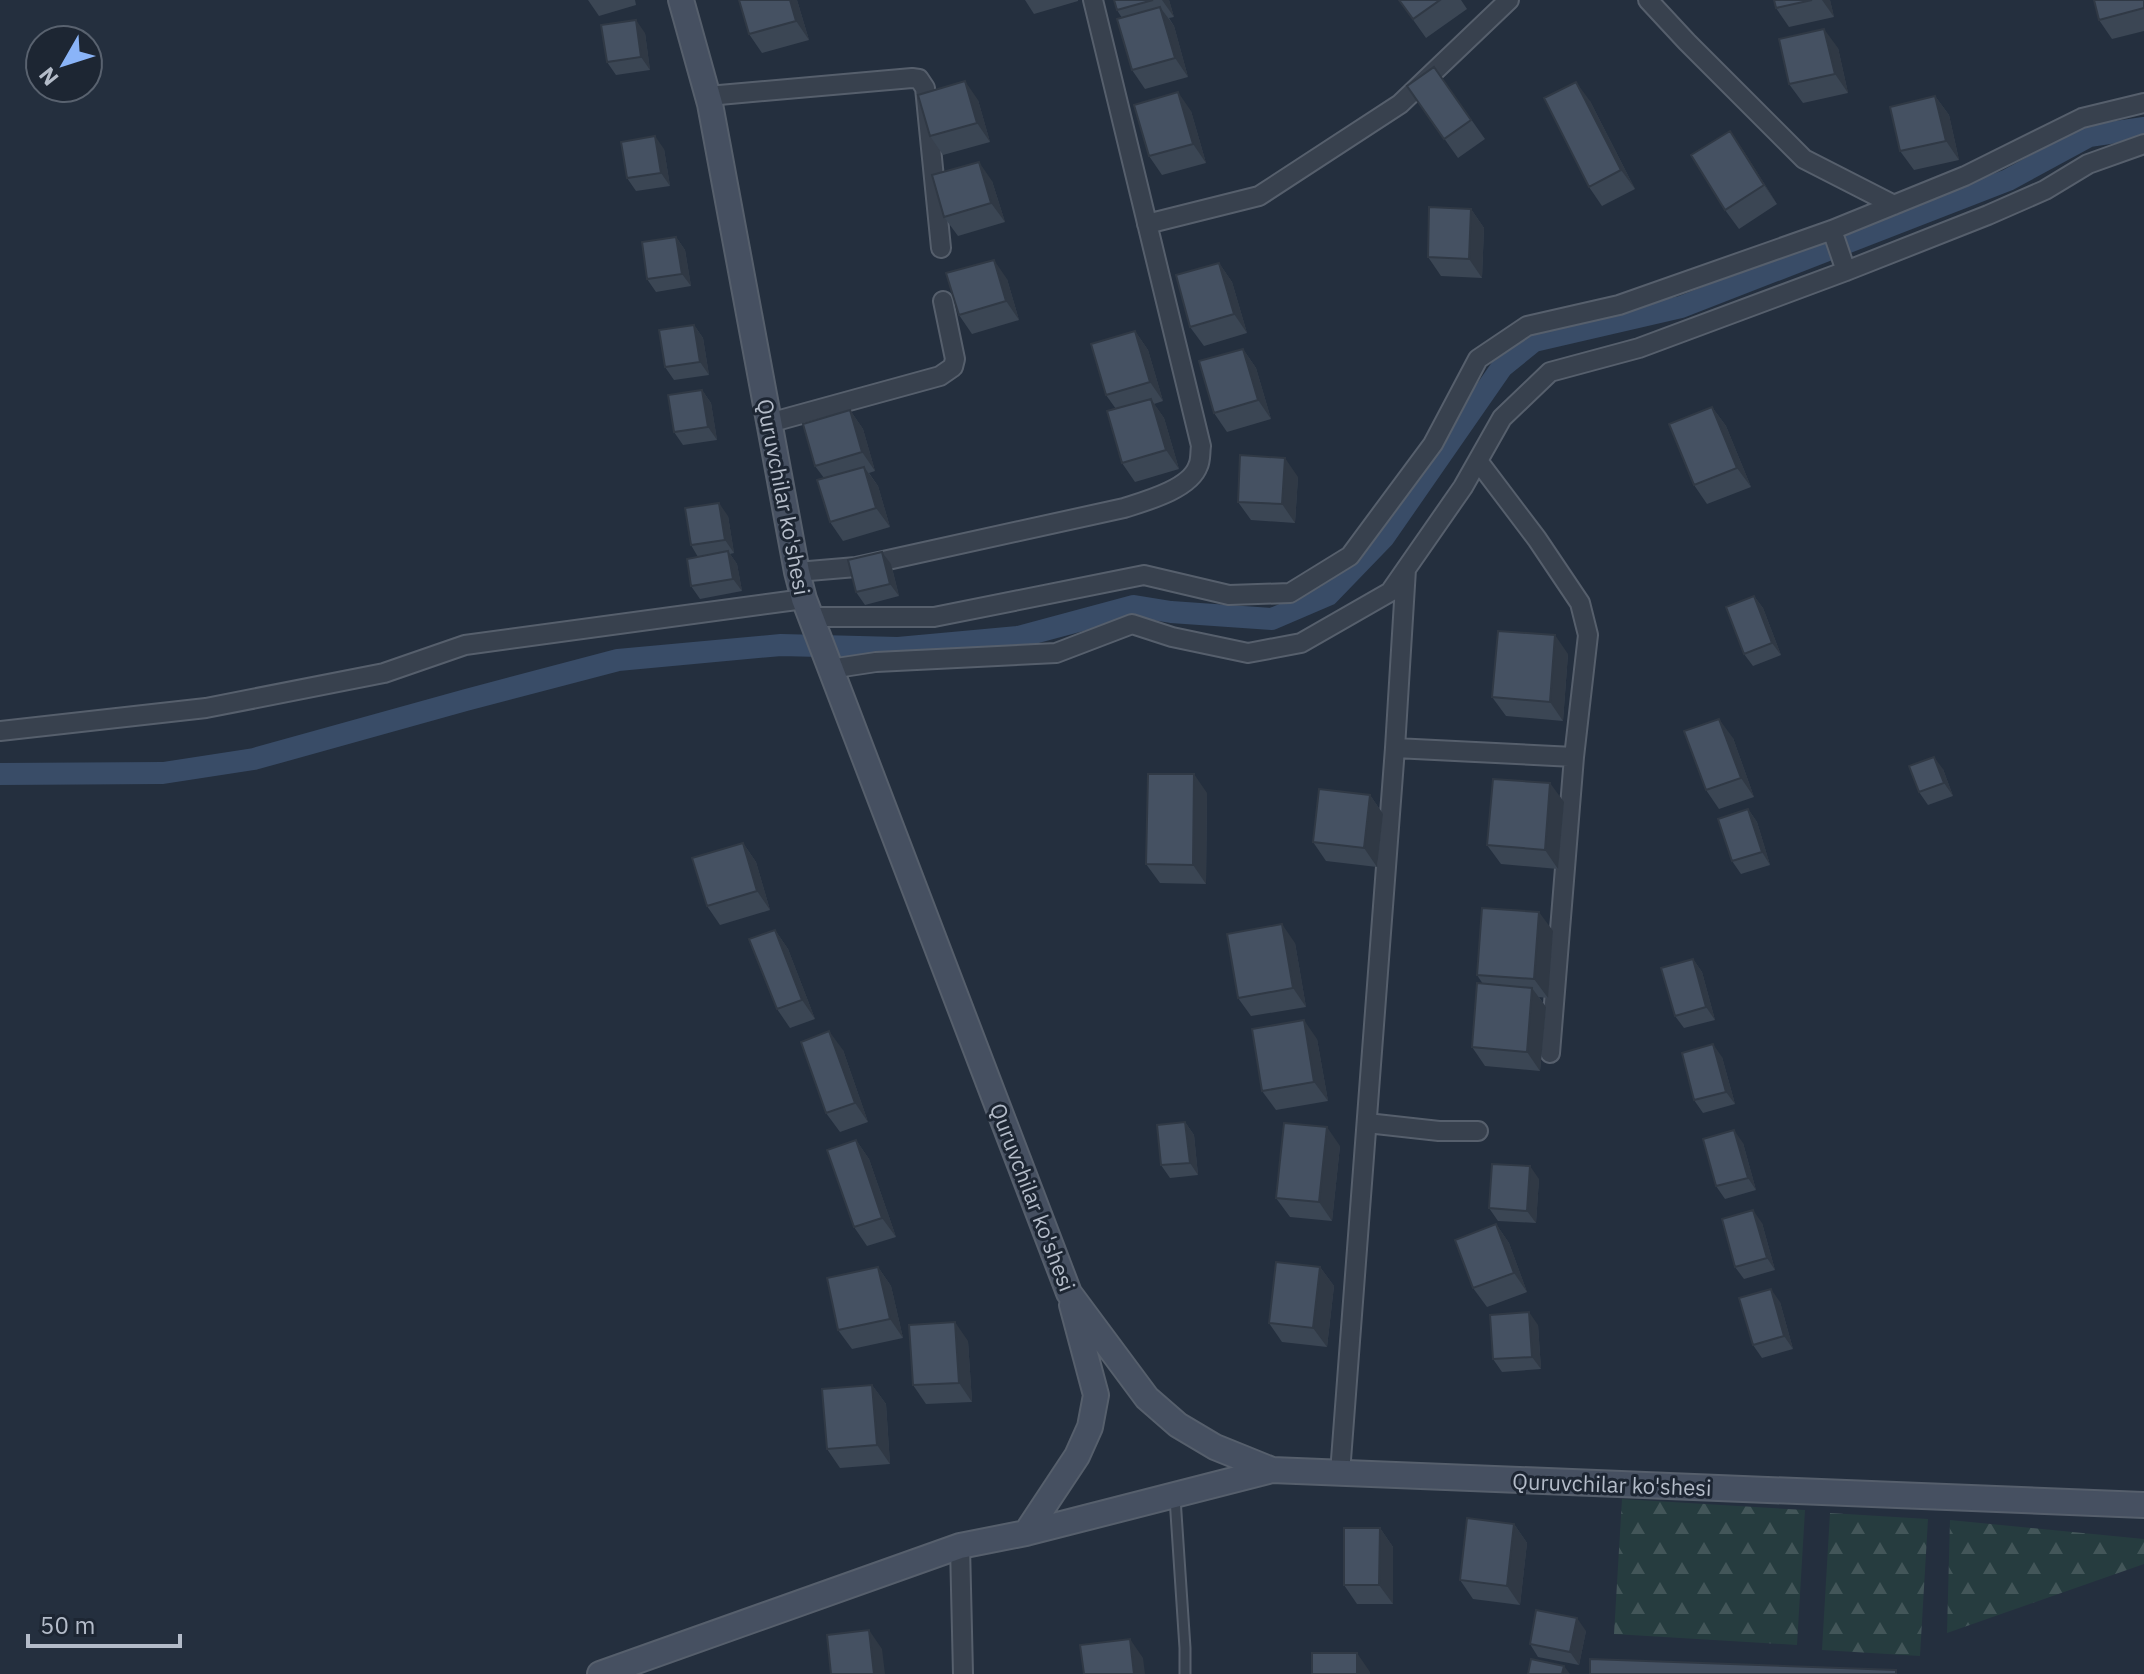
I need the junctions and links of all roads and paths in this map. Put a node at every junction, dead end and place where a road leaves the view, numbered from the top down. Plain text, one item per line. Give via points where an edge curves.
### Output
1 (681, 0) edge
2 (1093, 0) edge
3 (1509, 0) edge
4 (1648, 0) edge
5 (708, 96) junction
6 (2144, 103) edge
7 (2144, 144) edge
8 (1894, 205) junction
9 (1147, 224) junction
10 (1833, 234) junction
11 (941, 248) dead end
12 (1844, 264) junction
13 (943, 301) dead end
14 (769, 423) junction
15 (1478, 461) junction
16 (1406, 569) junction
17 (797, 572) junction
18 (809, 614) junction
19 (828, 662) junction
20 (0, 731) edge
21 (1395, 748) junction
22 (1574, 757) junction
23 (1550, 1053) dead end
24 (1367, 1123) junction
25 (1478, 1131) dead end
26 (1069, 1293) junction
27 (1272, 1470) junction
28 (1340, 1473) junction
29 (1175, 1495) junction
30 (2144, 1505) edge
31 (1026, 1533) junction
32 (960, 1546) junction
33 (600, 1674) edge
34 (963, 1674) edge
35 (1185, 1674) edge

1 - 5 main road, Quruvchilar ko'shesi
2 - 9 street
3 - 9 street via 1400,104 1259,196
4 - 8 street via 1804,159
5 - 11 street via 919,79 925,88
5 - 14 main road, Quruvchilar ko'shesi
6 - 8 street via 2082,118
7 - 12 street via 2088,164 1988,215
8 - 10 street
9 - 17 street via 1201,446 1198,467 1189,478 1163,495 1124,508 856,567
10 - 12 street
10 - 18 street via 1619,305 1527,326 1478,359 1433,444 1350,556 1290,593 1229,595 1144,575 934,617
12 - 15 street via 1639,348 1550,372 1502,418
13 - 14 street via 953,367 940,376
14 - 17 main road, Quruvchilar ko'shesi
15 - 16 street
15 - 22 street via 1580,603 1588,635
16 - 19 street via 1390,592 1301,643 1248,653 1132,624 1056,653
16 - 21 street
17 - 18 main road, Quruvchilar ko'shesi
18 - 19 main road, Quruvchilar ko'shesi
18 - 20 street via 465,645 384,673 206,708
19 - 26 main road, Quruvchilar ko'shesi
21 - 22 street
21 - 24 street
22 - 23 street
24 - 25 street
24 - 28 street
26 - 27 main road, Quruvchilar ko'shesi via 1147,1398 1215,1447
26 - 31 main road via 1096,1395 1077,1456
27 - 28 main road, Quruvchilar ko'shesi
27 - 29 main road
28 - 30 main road, Quruvchilar ko'shesi
29 - 31 main road
29 - 35 lane
31 - 32 main road
32 - 33 main road
32 - 34 street

